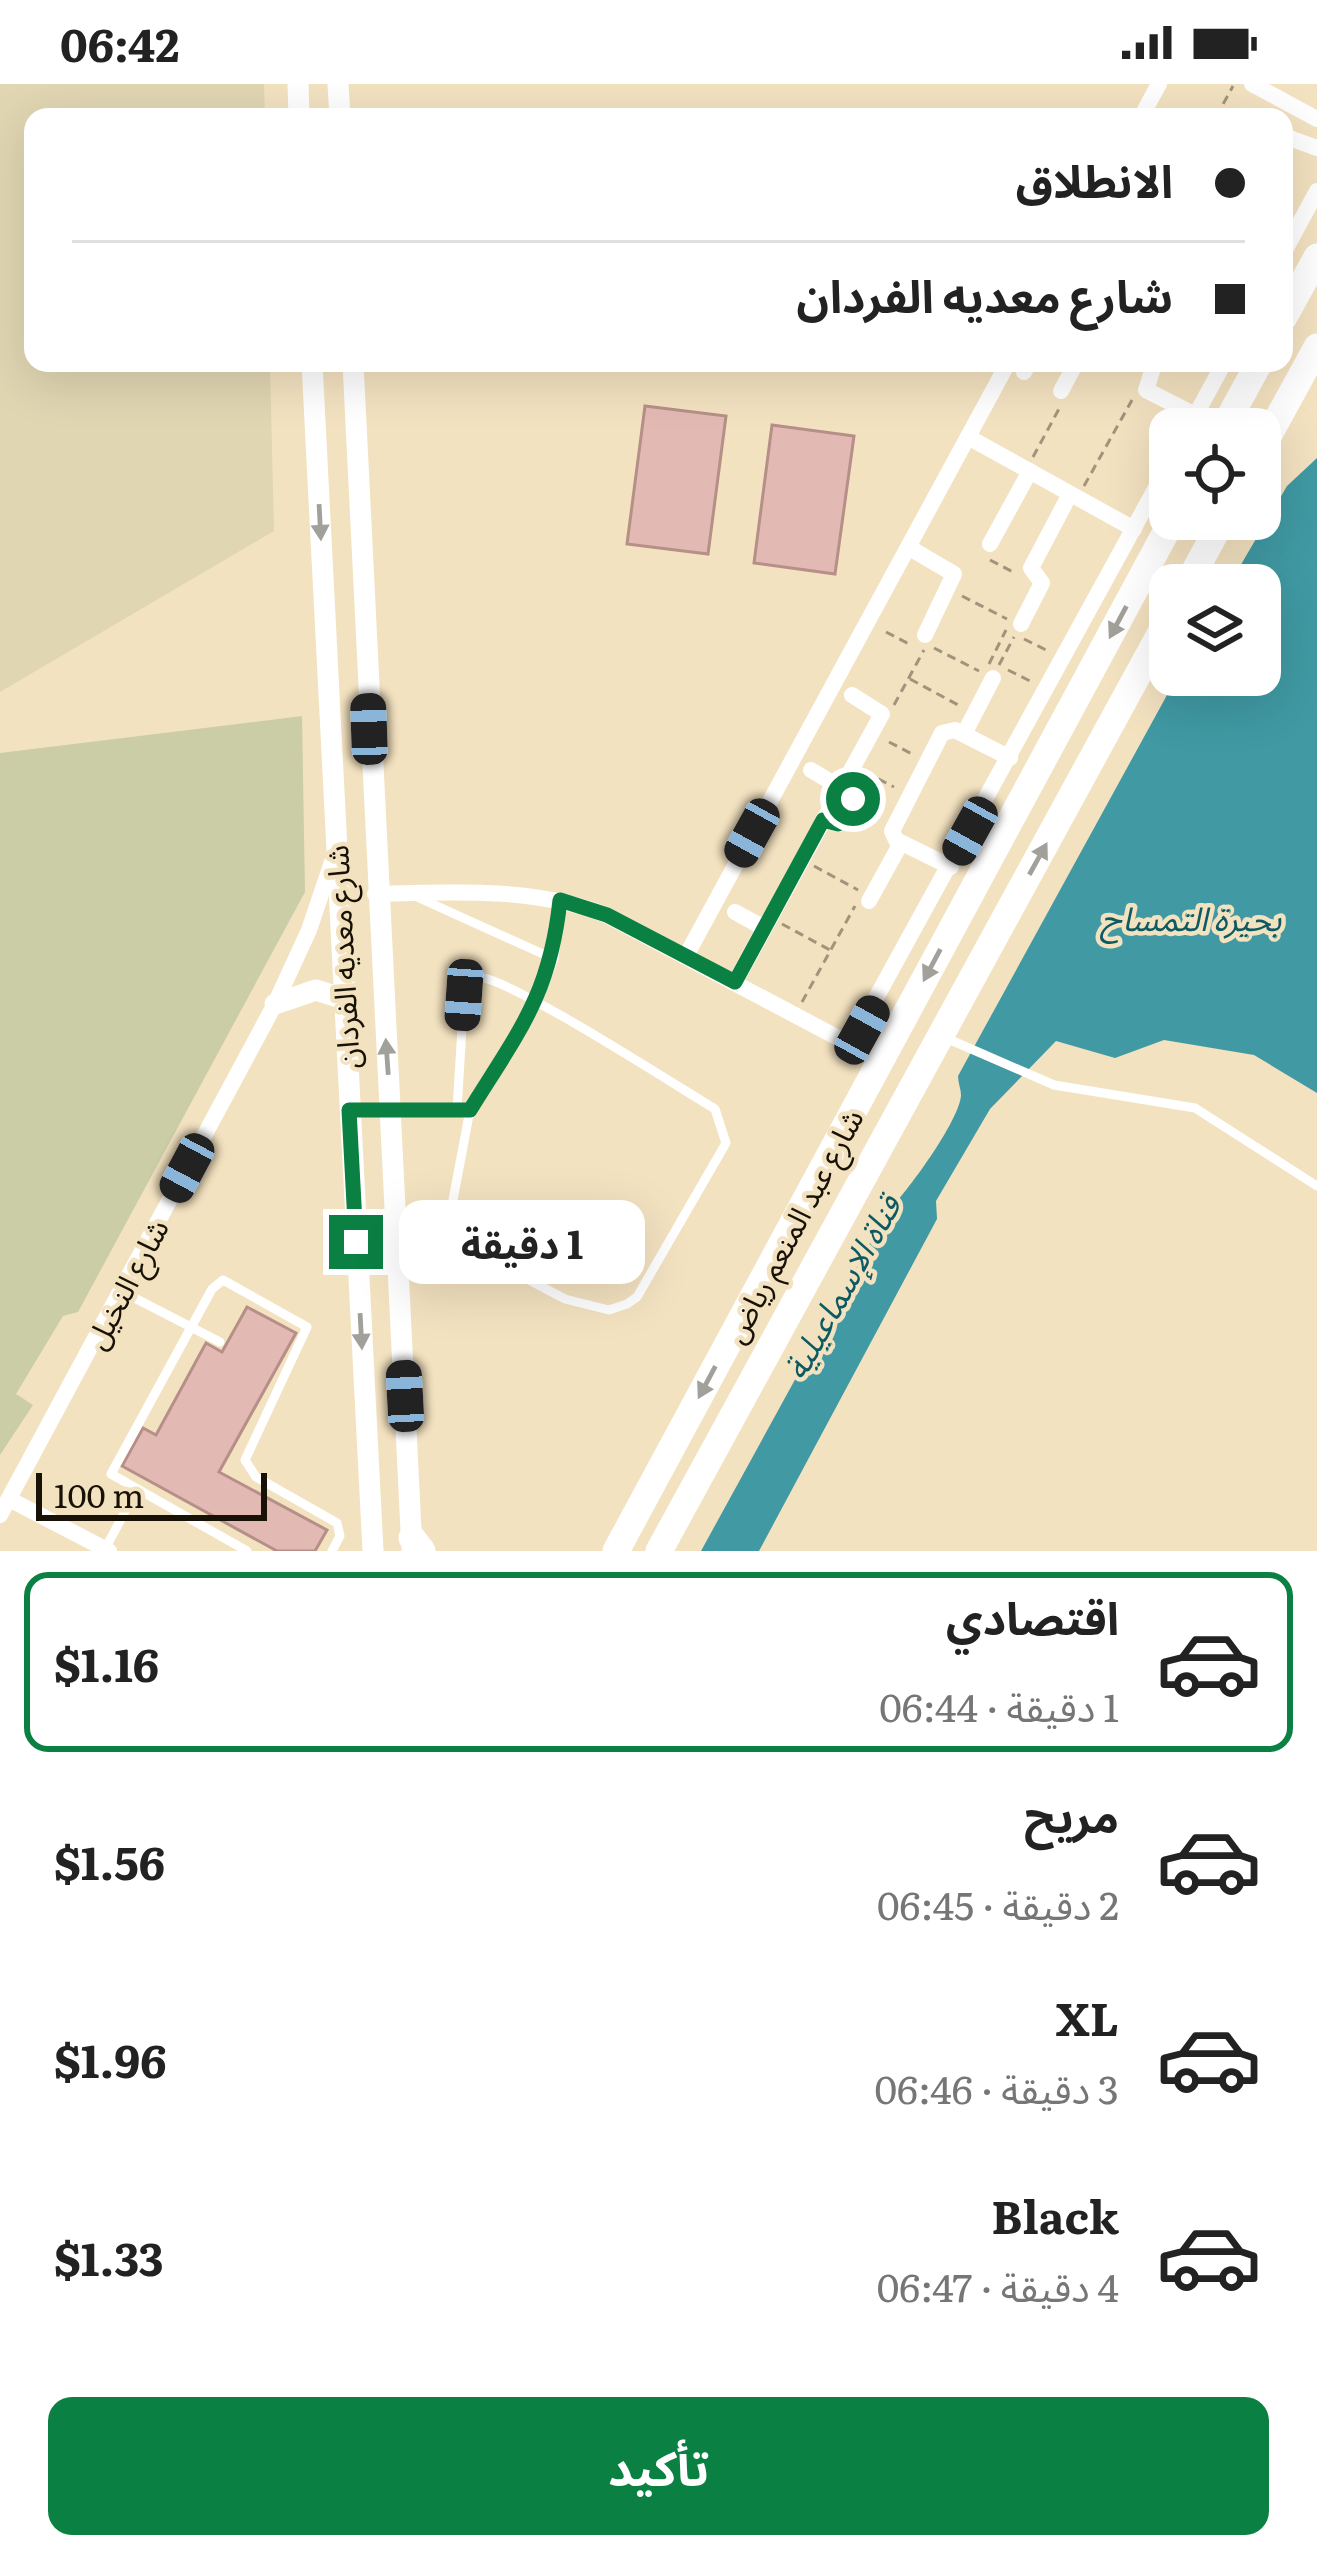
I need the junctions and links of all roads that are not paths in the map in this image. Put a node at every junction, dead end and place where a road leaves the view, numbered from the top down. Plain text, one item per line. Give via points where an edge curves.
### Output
1 (1252, 84) edge
2 (1317, 119) edge
3 (1317, 191) edge
4 (1293, 231) edge
5 (1317, 256) edge
6 (1293, 300) edge
7 (1317, 346) edge
8 (312, 372) edge
9 (353, 372) edge
10 (1016, 372) edge
11 (1072, 372) edge
12 (1151, 372) edge
13 (1219, 372) edge
14 (1254, 372) edge
15 (1063, 394) road end
16 (1173, 408) edge
17 (1200, 408) edge
18 (1234, 408) edge
19 (1281, 412) edge
20 (968, 436) junction
21 (358, 470) junction
22 (1028, 470) junction
23 (318, 472) junction
24 (1074, 496) junction
25 (1149, 502) edge
26 (1134, 530) junction
27 (1162, 540) edge
28 (990, 544) dead end
29 (908, 547) junction
30 (1014, 630) road end
31 (925, 644) road end
32 (1149, 654) edge
33 (994, 668) road end
34 (368, 687) junction
35 (328, 690) junction
36 (852, 695) dead end
37 (959, 732) junction
38 (1010, 758) junction
39 (811, 770) dead end
40 (842, 787) junction
41 (902, 843) junction
42 (335, 854) junction
43 (951, 867) junction
44 (407, 893) junction
45 (375, 894) junction
46 (560, 900) junction
47 (869, 902) dead end
48 (735, 912) dead end
49 (767, 923) junction
50 (686, 956) junction
51 (554, 959) junction
52 (735, 982) junction
53 (344, 999) junction
54 (275, 1004) junction
55 (536, 1004) junction
56 (941, 1035) junction
57 (870, 1080) junction
58 (906, 1100) junction
59 (349, 1110) junction
60 (457, 1110) junction
61 (470, 1110) junction
62 (391, 1112) junction
63 (1317, 1186) edge
64 (122, 1291) junction
65 (191, 1327) junction
66 (220, 1342) dead end
67 (136, 1491) junction
68 (3, 1502) edge
69 (415, 1547) edge
70 (107, 1550) edge
71 (248, 1551) edge
72 (332, 1551) edge
73 (373, 1551) edge
74 (616, 1551) edge
75 (659, 1551) edge

1 - 2 street
3 - 4 street
5 - 6 highway
7 - 19 highway
8 - 23 street, شارع معديه الفردان
9 - 21 street, شارع معديه الفردان
10 - 20 street
11 - 15 street
12 - 16 street via 1145,387
13 - 17 street
14 - 18 highway
20 - 22 street
20 - 29 street
21 - 23 street
21 - 34 street, شارع معديه الفردان
22 - 24 street
22 - 28 street
23 -> 35 street, شارع معديه الفردان
24 - 26 street
24 - 30 street via 1031,568 1042,583
25 - 26 street
26 - 38 street
27 -> 57 highway, شارع عبد المنعم رياض
29 - 31 street via 953,574
29 - 50 street
56 -> 32 highway, شارع عبد المنعم رياض
33 - 37 street
34 - 35 street
34 - 45 street, شارع معديه الفردان
35 - 42 street, شارع معديه الفردان
36 - 40 street via 880,710
37 - 38 street
37 - 41 street via 942,734 909,795 892,831
38 - 43 street
39 - 40 street
40 - 49 street
41 - 43 street
41 - 47 street
42 - 53 street, شارع معديه الفردان
42 - 54 street, شارع النخيل
43 - 52 street via 859,1035 842,1040
44 - 45 street
44 - 46 street
44 - 51 lane
62 -> 45 street, شارع معديه الفردان
46 - 50 street
46 - 51 lane
48 - 49 street
49 - 52 street
50 - 52 street
51 - 55 lane
53 - 54 street via 301,992
53 - 59 street, شارع معديه الفردان
54 - 64 street, شارع النخيل
55 - 60 lane via 490,977 470,984
55 - 61 lane
55 - 61 lane via 715,1108 723,1124 726,1143 637,1297 609,1310 566,1299 464,1245 452,1205
56 - 58 highway, شارع عبد المنعم رياض
56 - 63 lane via 1054,1085 1196,1108
57 - 58 highway
57 -> 74 highway, شارع عبد المنعم رياض
58 - 75 highway, شارع عبد المنعم رياض
59 - 62 street
59 -> 73 street, شارع معديه الفردان
60 - 61 lane
60 - 62 lane
62 - 69 street, شارع معديه الفردان
64 - 65 lane
64 - 68 street, شارع النخيل
65 - 66 lane
65 - 67 lane via 111,1470
65 - 72 lane via 224,1280 307,1327 245,1460 262,1481 337,1523
67 - 70 lane
67 - 71 lane
68 - 70 street

